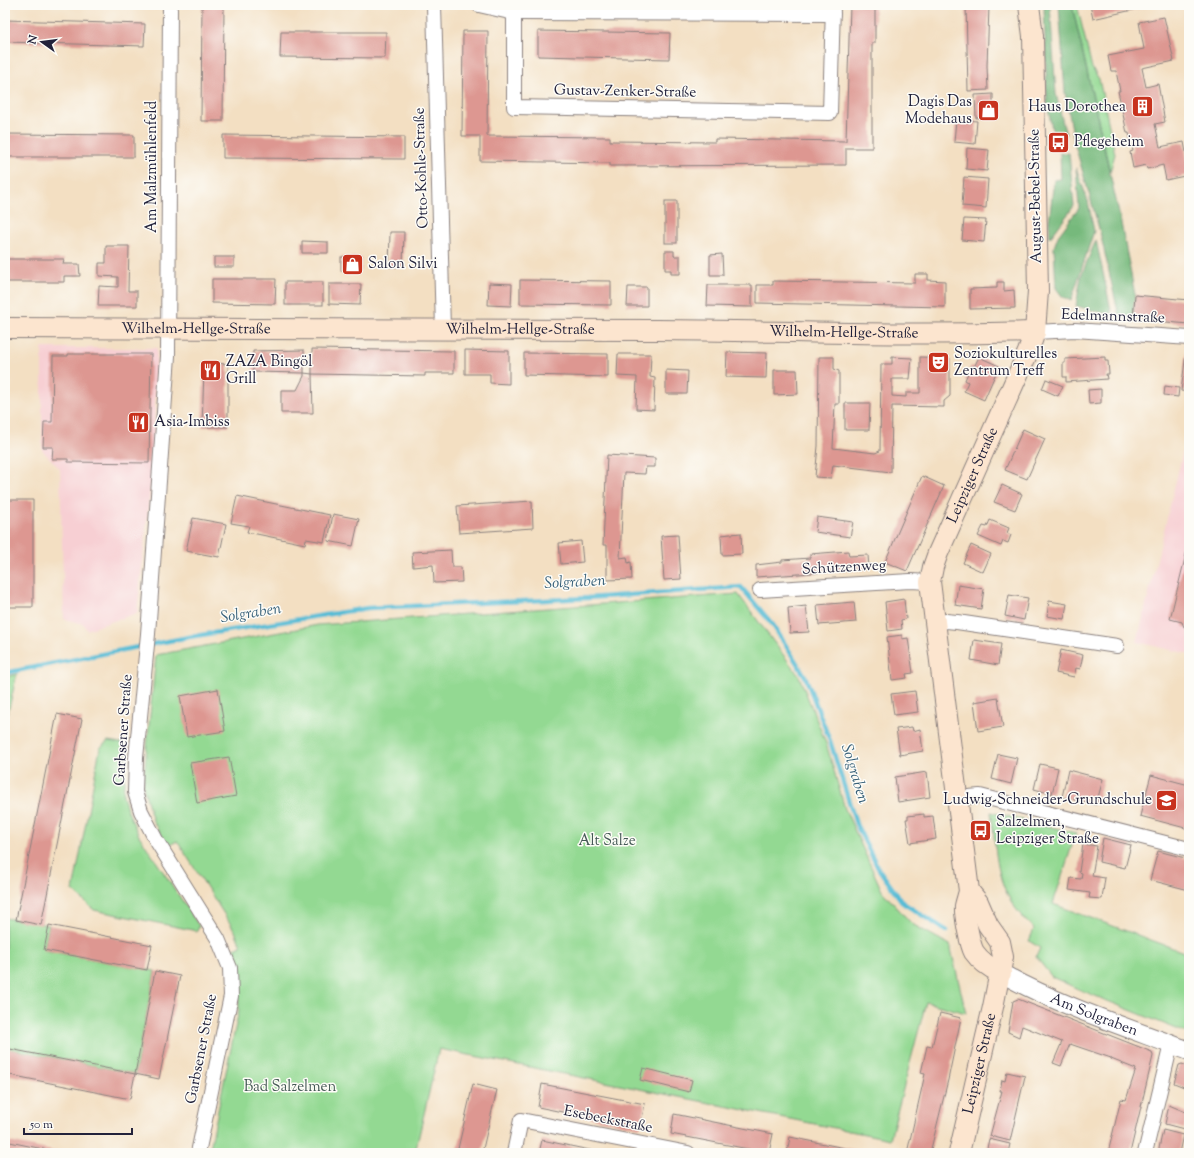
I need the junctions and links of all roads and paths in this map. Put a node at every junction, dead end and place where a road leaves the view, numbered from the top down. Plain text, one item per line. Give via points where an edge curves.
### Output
1 (170, 5) edge
2 (434, 5) edge
3 (479, 5) edge
4 (1029, 5) edge
5 (1039, 5) edge
6 (621, 9) edge
7 (731, 9) edge
8 (833, 10) edge
9 (514, 13) junction
10 (1033, 36) junction
11 (5, 328) edge
12 (443, 329) junction
13 (169, 330) junction
14 (1035, 332) junction
15 (1189, 338) edge
16 (930, 582) junction
17 (760, 590) dead end
18 (934, 624) junction
19 (1116, 646) dead end
20 (957, 798) junction
21 (1189, 849) edge
22 (969, 891) junction
23 (1001, 973) junction
24 (1171, 1044) junction
25 (1189, 1051) edge
26 (198, 1153) edge
27 (514, 1153) edge
28 (688, 1153) edge
29 (959, 1153) edge
30 (1145, 1153) edge

1 - 13 street, Am Malzmühlenfeld
2 - 12 street, Otto-Kohle-Straße
3 - 9 street
4 - 10 main road, August-Bebel-Straße
5 - 10 main road, August-Bebel-Straße
6 - 7 street
6 - 9 street
7 - 8 street
8 - 9 street, Gustav-Zenker-Straße via 830,113 514,107
10 - 14 main road, August-Bebel-Straße via 1038,290
11 - 13 main road, Wilhelm-Hellge-Straße
12 - 13 main road, Wilhelm-Hellge-Straße
12 - 14 main road, Wilhelm-Hellge-Straße
13 - 26 street, Garbsener Straße via 135,792 141,811 156,840 218,939 230,968 231,996
14 - 15 street, Edelmannstraße via 1075,330
14 - 16 main road, Leipziger Straße via 938,553
16 - 17 street, Schützenweg
16 - 18 main road, Leipziger Straße
18 - 19 street via 957,622
18 - 20 main road, Leipziger Straße
20 - 21 street via 980,796
20 - 22 main road, Leipziger Straße
22 - 23 main road, Leipziger Straße via 1000,942
22 - 23 main road, Leipziger Straße via 965,908 973,950 981,960
23 - 24 street, Am Solgraben via 1078,1008
23 - 29 main road, Leipziger Straße
24 - 25 street, Am Solgraben
24 - 30 street
27 - 28 street, Esebeckstraße via 521,1120

